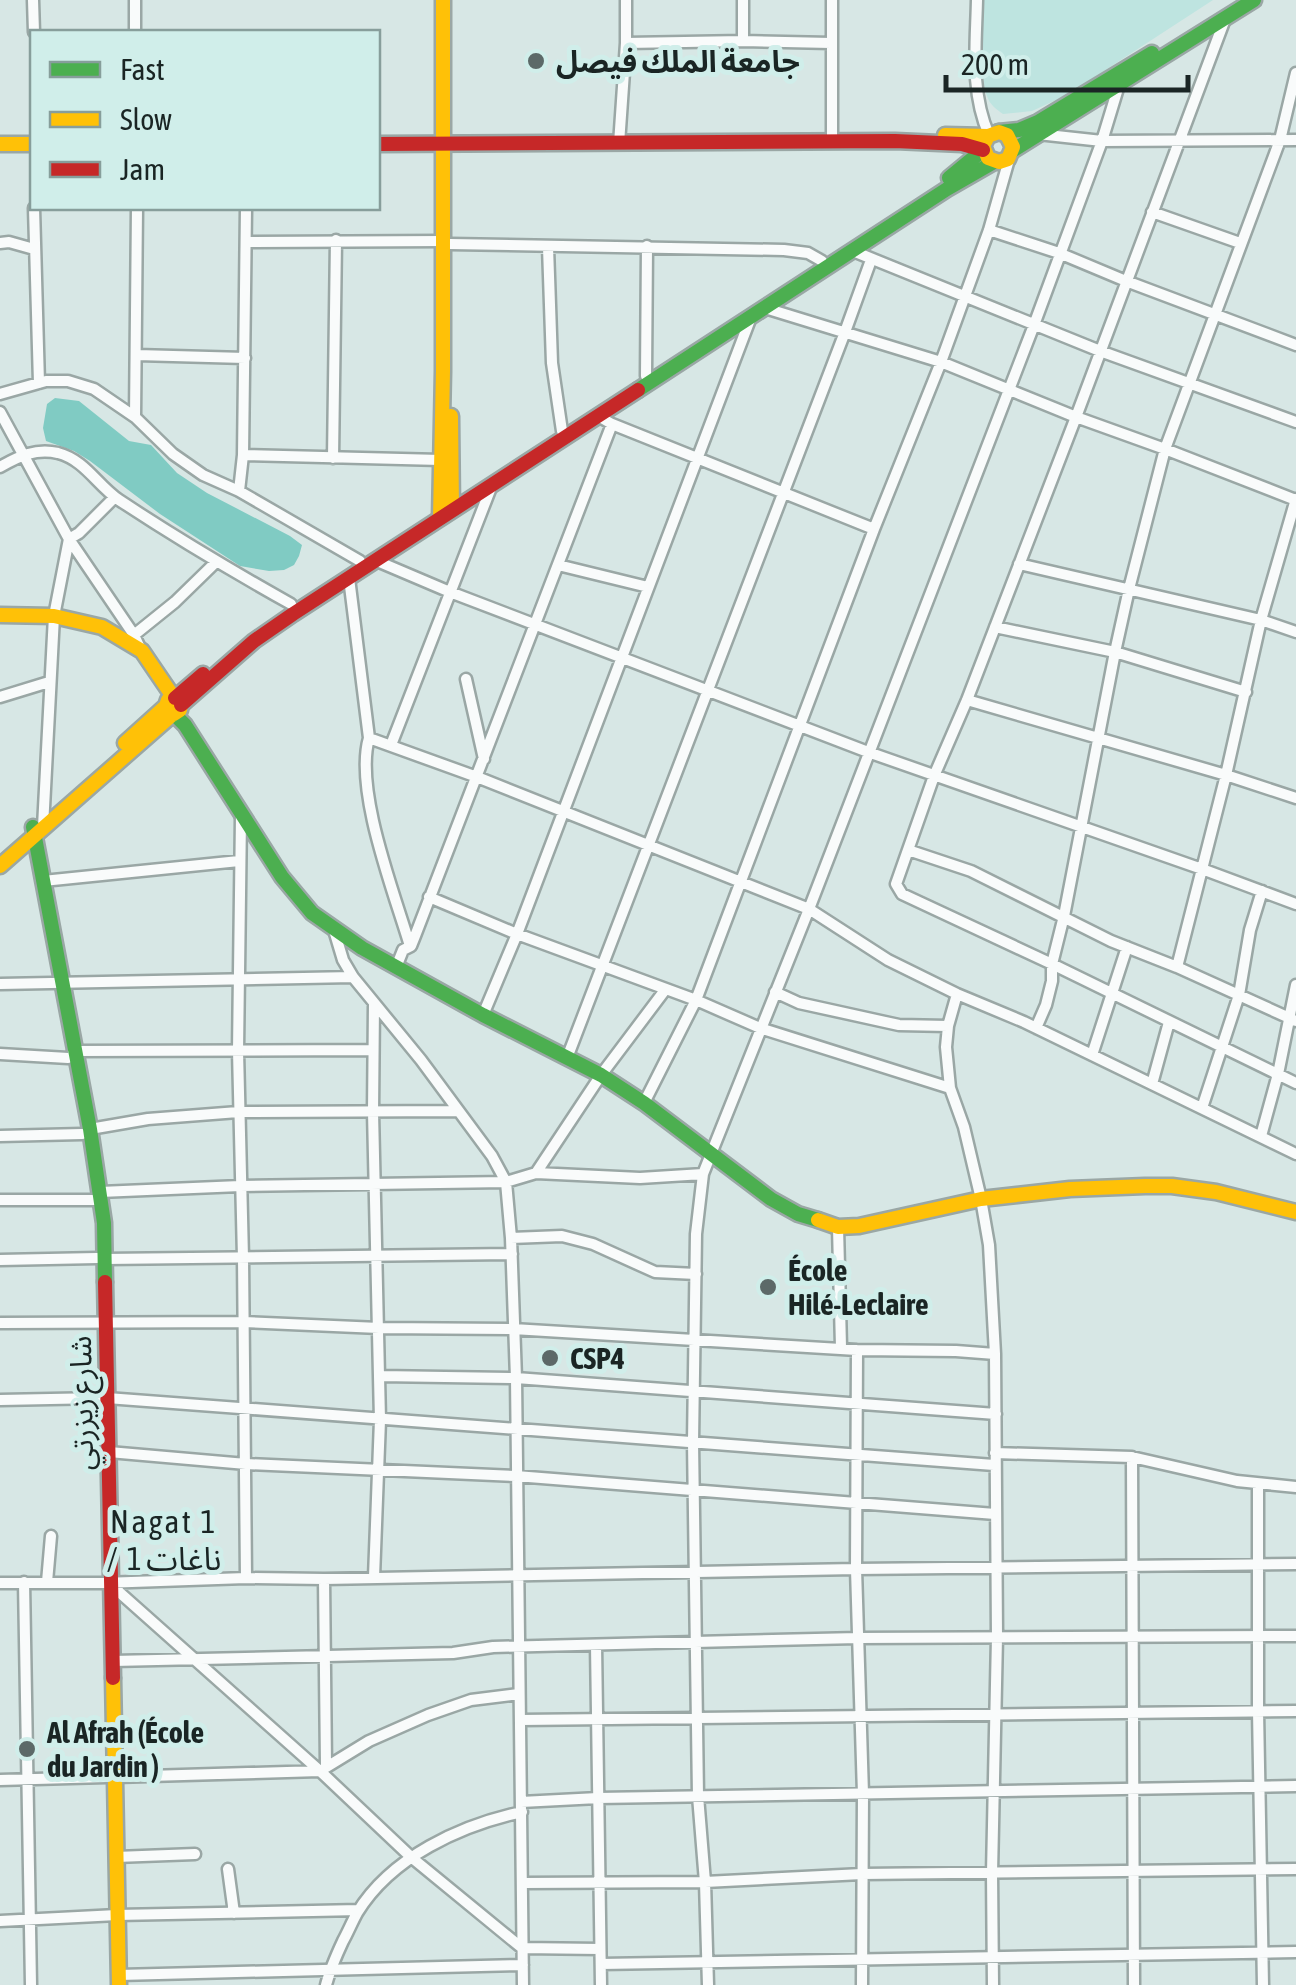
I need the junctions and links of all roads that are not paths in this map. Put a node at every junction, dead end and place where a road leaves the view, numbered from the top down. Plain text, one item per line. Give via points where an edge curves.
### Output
1 (33, 0) edge
2 (134, 0) edge
3 (444, 0) edge
4 (452, 0) edge
5 (626, 0) edge
6 (743, 0) edge
7 (832, 0) edge
8 (977, 0) edge
9 (1238, 0) edge
10 (1254, 0) edge
11 (1226, 18) junction
12 (34, 30) edge
13 (135, 30) edge
14 (742, 41) junction
15 (626, 43) junction
16 (831, 43) junction
17 (1296, 72) edge
18 (1120, 84) junction
19 (1038, 134) junction
20 (1280, 140) junction
21 (1296, 140) edge
22 (1102, 141) junction
23 (1179, 141) junction
24 (832, 142) junction
25 (0, 144) edge
26 (30, 144) edge
27 (380, 144) edge
28 (619, 144) junction
29 (989, 144) junction
30 (448, 145) junction
31 (1012, 153) junction
32 (34, 210) edge
33 (138, 210) edge
34 (246, 210) edge
35 (1152, 212) junction
36 (989, 230) junction
37 (336, 240) junction
38 (246, 242) junction
39 (0, 243) edge
40 (447, 243) junction
41 (1240, 244) junction
42 (646, 246) junction
43 (548, 247) junction
44 (34, 249) junction
45 (853, 251) junction
46 (1059, 253) junction
47 (871, 260) junction
48 (822, 261) junction
49 (1126, 281) junction
50 (964, 296) junction
51 (764, 308) junction
52 (1215, 313) junction
53 (751, 317) junction
54 (1034, 325) junction
55 (846, 332) junction
56 (1296, 345) edge
57 (1100, 350) junction
58 (138, 355) junction
59 (245, 358) junction
60 (941, 362) junction
61 (646, 376) junction
62 (1191, 383) junction
63 (39, 384) junction
64 (1008, 388) junction
65 (0, 394) edge
66 (0, 412) edge
67 (135, 417) junction
68 (1076, 417) junction
69 (605, 420) junction
70 (1296, 422) edge
71 (562, 431) junction
72 (1166, 449) junction
73 (22, 454) junction
74 (244, 456) junction
75 (697, 457) junction
76 (333, 458) junction
77 (446, 465) junction
78 (0, 467) edge
79 (492, 484) junction
80 (470, 490) junction
81 (239, 491) junction
82 (784, 491) junction
83 (114, 497) junction
84 (1296, 500) edge
85 (446, 510) junction
86 (874, 528) junction
87 (69, 539) junction
88 (360, 561) junction
89 (377, 561) junction
90 (216, 562) junction
91 (1019, 564) junction
92 (558, 565) junction
93 (349, 578) junction
94 (648, 587) junction
95 (1128, 589) junction
96 (450, 592) junction
97 (290, 604) junction
98 (0, 614) edge
99 (54, 616) junction
100 (1262, 620) junction
101 (535, 625) junction
102 (995, 627) junction
103 (1296, 632) edge
104 (134, 635) junction
105 (142, 650) junction
106 (1115, 652) junction
107 (623, 657) junction
108 (466, 679) dead end
109 (49, 682) junction
110 (709, 690) junction
111 (1246, 692) junction
112 (0, 697) edge
113 (967, 700) junction
114 (175, 708) junction
115 (801, 726) junction
116 (368, 738) junction
117 (1098, 739) junction
118 (392, 745) junction
119 (868, 752) junction
120 (484, 760) junction
121 (1226, 775) junction
122 (934, 776) junction
123 (477, 777) junction
124 (1296, 798) edge
125 (563, 812) junction
126 (241, 816) junction
127 (1082, 828) junction
128 (34, 830) junction
129 (647, 845) junction
130 (908, 850) junction
131 (0, 856) edge
132 (239, 861) junction
133 (0, 866) edge
134 (1202, 869) junction
135 (740, 880) junction
136 (44, 881) junction
137 (1262, 891) junction
138 (430, 897) junction
139 (1296, 904) edge
140 (809, 909) junction
141 (1064, 916) junction
142 (334, 930) junction
143 (517, 934) junction
144 (410, 946) junction
145 (1127, 947) junction
146 (1052, 964) junction
147 (397, 965) junction
148 (601, 966) junction
149 (1178, 967) junction
150 (353, 978) junction
151 (238, 979) junction
152 (59, 983) junction
153 (0, 984) edge
154 (1296, 985) edge
155 (665, 990) junction
156 (775, 992) junction
157 (957, 994) junction
158 (1113, 994) junction
159 (1239, 995) junction
160 (696, 1000) junction
161 (374, 1002) junction
162 (484, 1014) junction
163 (1293, 1019) edge
164 (1169, 1022) junction
165 (948, 1026) junction
166 (760, 1028) junction
167 (1036, 1028) junction
168 (1222, 1046) junction
169 (373, 1050) junction
170 (238, 1051) junction
171 (0, 1054) edge
172 (71, 1054) junction
173 (1092, 1055) junction
174 (567, 1058) junction
175 (1278, 1074) junction
176 (602, 1075) junction
177 (1296, 1083) edge
178 (1152, 1084) junction
179 (950, 1088) junction
180 (644, 1103) junction
181 (1202, 1108) junction
182 (458, 1110) junction
183 (238, 1112) junction
184 (373, 1112) junction
185 (86, 1132) junction
186 (0, 1136) edge
187 (1261, 1136) junction
188 (712, 1154) junction
189 (1296, 1154) edge
190 (536, 1173) junction
191 (703, 1174) junction
192 (506, 1182) junction
193 (374, 1184) junction
194 (240, 1186) junction
195 (97, 1196) junction
196 (982, 1199) junction
197 (0, 1200) edge
198 (1296, 1212) edge
199 (838, 1228) junction
200 (511, 1238) junction
201 (512, 1254) junction
202 (378, 1256) junction
203 (101, 1258) junction
204 (244, 1258) junction
205 (0, 1260) edge
206 (696, 1274) junction
207 (244, 1322) junction
208 (0, 1323) edge
209 (103, 1323) junction
210 (379, 1328) junction
211 (513, 1328) junction
212 (694, 1338) junction
213 (841, 1348) junction
214 (857, 1350) junction
215 (995, 1354) junction
216 (380, 1376) junction
217 (516, 1378) junction
218 (693, 1391) junction
219 (104, 1398) junction
220 (0, 1400) edge
221 (856, 1404) junction
222 (246, 1408) junction
223 (996, 1414) junction
224 (380, 1420) junction
225 (515, 1429) junction
226 (693, 1442) junction
227 (108, 1452) junction
228 (858, 1454) junction
229 (1132, 1456) junction
230 (995, 1459) junction
231 (246, 1464) junction
232 (379, 1469) junction
233 (516, 1476) junction
234 (1258, 1484) junction
235 (1296, 1487) edge
236 (695, 1490) junction
237 (857, 1504) junction
238 (994, 1514) junction
239 (52, 1536) dead end
240 (1258, 1564) junction
241 (1296, 1564) edge
242 (996, 1567) junction
243 (1133, 1567) junction
244 (856, 1569) junction
245 (695, 1572) junction
246 (518, 1574) junction
247 (374, 1577) junction
248 (246, 1578) junction
249 (324, 1579) junction
250 (24, 1582) junction
251 (47, 1582) junction
252 (109, 1582) junction
253 (0, 1583) edge
254 (997, 1636) junction
255 (1258, 1636) junction
256 (1296, 1636) edge
257 (1133, 1637) junction
258 (858, 1638) junction
259 (695, 1643) junction
260 (596, 1645) junction
261 (519, 1648) junction
262 (325, 1655) junction
263 (194, 1659) junction
264 (113, 1661) junction
265 (519, 1694) junction
266 (1258, 1711) junction
267 (1296, 1711) edge
268 (1134, 1714) junction
269 (995, 1716) junction
270 (861, 1717) junction
271 (521, 1720) junction
272 (596, 1720) junction
273 (696, 1720) junction
274 (323, 1769) junction
275 (28, 1777) junction
276 (110, 1777) junction
277 (0, 1780) edge
278 (1261, 1786) junction
279 (1296, 1786) edge
280 (1134, 1789) junction
281 (995, 1792) junction
282 (862, 1794) junction
283 (698, 1796) junction
284 (598, 1798) junction
285 (522, 1807) junction
286 (195, 1854) dead end
287 (411, 1856) junction
288 (116, 1857) junction
289 (228, 1869) dead end
290 (1296, 1869) edge
291 (1262, 1870) junction
292 (1135, 1872) junction
293 (862, 1874) junction
294 (992, 1874) junction
295 (598, 1882) junction
296 (705, 1882) junction
297 (523, 1883) junction
298 (358, 1910) junction
299 (234, 1913) junction
300 (113, 1916) junction
301 (30, 1920) junction
302 (0, 1921) edge
303 (522, 1948) junction
304 (600, 1949) junction
305 (1296, 1952) edge
306 (1263, 1953) junction
307 (1134, 1956) junction
308 (993, 1958) junction
309 (862, 1959) junction
310 (707, 1962) junction
311 (601, 1964) junction
312 (523, 1965) junction
313 (329, 1970) junction
314 (116, 1982) edge
315 (31, 1985) edge
316 (326, 1985) edge
317 (523, 1985) edge
318 (602, 1985) edge
319 (708, 1985) edge
320 (862, 1985) edge
321 (993, 1985) edge
322 (1134, 1985) edge
323 (1264, 1985) edge

1 - 12 street
2 - 13 street
3 - 30 street
4 - 30 street
5 - 15 street
6 - 14 street
7 - 16 street
8 - 29 street via 976,91
9 - 29 street via 1038,122
10 - 11 street
11 - 18 street
11 - 23 street
14 - 15 street
14 - 16 street
15 - 28 street
16 - 24 street
17 - 20 street
18 - 19 street
18 - 22 street
19 - 22 street
19 - 31 street
20 - 21 street
20 - 23 street
20 - 41 street
22 - 23 street
22 - 46 street
23 - 35 street
24 - 28 street
24 - 29 street via 948,135
25 - 26 street
27 - 30 street
28 - 30 street
29 - 31 street via 1004,162
29 - 31 street via 1010,139
29 - 45 street
29 - 48 street via 942,184
30 - 40 street
31 - 36 street
32 - 44 street
33 - 58 street
34 - 38 street
35 - 41 street
35 - 49 street
36 - 46 street
36 - 50 street
37 - 38 street
37 - 40 street
37 - 76 street
38 - 59 street
39 - 44 street
40 - 43 street
40 - 77 street
41 - 52 street
42 - 43 street
42 - 48 street via 784,250
42 - 61 street
43 - 71 street
44 - 63 street
45 - 47 street
45 - 51 street
46 - 49 street
46 - 54 street
47 - 50 street
47 - 55 street
48 - 61 street
49 - 52 street
49 - 57 street
50 - 54 street
50 - 60 street
51 - 53 street
51 - 55 street
52 - 56 street
52 - 62 street
53 - 69 street
53 - 75 street
54 - 57 street
54 - 64 street
55 - 60 street
55 - 82 street
57 - 62 street
57 - 68 street
58 - 59 street
58 - 67 street
59 - 74 street
60 - 64 street
60 - 86 street
61 - 71 street
62 - 70 street
62 - 72 street
63 - 65 street
63 - 67 street via 68,381 94,388
64 - 68 street
64 - 119 street
66 - 73 street
67 - 81 street via 203,475
68 - 72 street
68 - 91 street
69 - 75 street
69 - 79 street
69 - 92 street
71 - 80 street
72 - 84 street
72 - 95 street
73 - 78 street
73 - 83 street via 62,454 82,464
73 - 87 street
74 - 76 street
74 - 81 street
75 - 82 street
75 - 94 street
76 - 77 street
77 - 80 street
77 - 85 street
79 - 85 street
79 - 96 street
80 - 85 street
81 - 88 street
82 - 86 street
82 - 110 street
83 - 87 street
83 - 90 street
84 - 100 street
85 - 88 street
85 - 89 street
86 - 115 street
87 - 99 street
87 - 104 street
88 - 97 street
89 - 93 street
89 - 96 street
90 - 97 street
90 - 104 street
91 - 95 street
91 - 102 street
92 - 94 street
92 - 101 street
93 - 114 street via 254,641
93 - 116 street
94 - 107 street
95 - 100 street
95 - 106 street
96 - 101 street
96 - 118 street
97 - 114 street via 239,643
98 - 99 street
99 - 105 street via 102,628
99 - 109 street
100 - 103 street
100 - 111 street
101 - 107 street
101 - 120 street
102 - 106 street
102 - 113 street
104 - 105 street
105 - 114 street
106 - 111 street
106 - 117 street
107 - 110 street
107 - 125 street
108 - 120 street
109 - 112 street
109 - 128 street
110 - 115 street
110 - 129 street
111 - 121 street
113 - 117 street
113 - 122 street
114 - 126 street
114 - 128 street
115 - 119 street
115 - 135 street
116 - 118 street
116 - 144 street via 368,798
117 - 121 street
117 - 127 street
118 - 123 street
119 - 122 street
119 - 140 street
120 - 123 street
121 - 124 street
121 - 134 street
122 - 127 street
122 - 130 street
123 - 125 street
123 - 138 street
125 - 129 street
125 - 143 street
126 - 132 street
126 - 142 street via 298,898
127 - 134 street
127 - 141 street
128 - 131 street
128 - 133 street
128 - 136 street, شارع زيزرتي
128 - 152 street, شارع زيزرتي
129 - 135 street
129 - 148 street
130 - 141 street via 971,871
130 - 146 street via 896,884 902,894
132 - 136 street
132 - 151 street
134 - 137 street
134 - 149 street
135 - 140 street
135 - 160 street
136 - 152 street, شارع زيزرتي
137 - 139 street
137 - 159 street
138 - 143 street
138 - 144 street
140 - 156 street
140 - 157 street
141 - 145 street
141 - 146 street
142 - 147 street
142 - 150 street
143 - 148 street
143 - 162 street
144 - 147 street
145 - 149 street
145 - 158 street
146 - 158 street
146 - 167 street
147 - 162 street
148 - 155 street
148 - 174 street
149 - 159 street
150 - 151 street
150 - 161 street
151 - 152 street
151 - 170 street
152 - 153 street
152 - 172 street, شارع زيزرتي
154 - 163 street
155 - 160 street
155 - 176 street
156 - 165 street via 899,1025
156 - 166 street
157 - 165 street
157 - 167 street
158 - 164 street
158 - 173 street
159 - 163 street
159 - 168 street
160 - 166 street
160 - 180 street
161 - 169 street
161 - 182 street
162 - 174 street
163 - 175 street
164 - 168 street
164 - 178 street
165 - 179 street
166 - 179 street
166 - 188 street
167 - 173 street
168 - 175 street
168 - 181 street
169 - 170 street
169 - 184 street
170 - 172 street
170 - 183 street
171 - 172 street
172 - 185 street, شارع زيزرتي
173 - 178 street
174 - 176 street
175 - 177 street
175 - 187 street
176 - 180 street
176 - 190 street
178 - 181 street
179 - 196 street
180 - 188 street
181 - 187 street
182 - 184 street
182 - 192 street
183 - 184 street
183 - 185 street
183 - 194 street
184 - 193 street
185 - 186 street
185 - 195 street, شارع زيزرتي
187 - 189 street
188 - 191 street
188 - 199 street via 782,1206
190 - 191 street
190 - 192 street
191 - 206 street
192 - 193 street
192 - 200 street
193 - 194 street
193 - 202 street
194 - 195 street
194 - 204 street
195 - 197 street
195 - 203 street, شارع زيزرتي
196 - 198 street via 1172,1186
196 - 199 street
196 - 215 street
199 - 213 street
200 - 201 street
200 - 206 street via 562,1236 654,1272
201 - 202 street
201 - 211 street
202 - 204 street
202 - 210 street
203 - 204 street
203 - 205 street
203 - 209 street, شارع زيزرتي
204 - 207 street
206 - 212 street
207 - 209 street
207 - 210 street
207 - 222 street
208 - 209 street
209 - 219 street, شارع زيزرتي
210 - 211 street
210 - 216 street
211 - 212 street
211 - 217 street
212 - 213 street
212 - 218 street
213 - 214 street
214 - 215 street
214 - 221 street
215 - 223 street
216 - 217 street
216 - 224 street
217 - 218 street
217 - 225 street
218 - 221 street
218 - 226 street
219 - 220 street
219 - 222 street
219 - 227 street, شارع زيزرتي
219 - 252 street, شارع زيزرتي
221 - 223 street
221 - 228 street
222 - 224 street
222 - 231 street
223 - 230 street
224 - 225 street
224 - 232 street
225 - 226 street
225 - 233 street
226 - 228 street
226 - 236 street
227 - 231 street
227 - 252 street, شارع زيزرتي
228 - 230 street
228 - 237 street
229 - 230 street
229 - 234 street
229 - 243 street
230 - 238 street
231 - 232 street
231 - 248 street
232 - 233 street
232 - 247 street
233 - 236 street
233 - 246 street
234 - 235 street
234 - 240 street
236 - 237 street
236 - 245 street
237 - 238 street
237 - 244 street
238 - 242 street
239 - 251 street
240 - 241 street
240 - 243 street
240 - 255 street
242 - 243 street
242 - 244 street
242 - 254 street
243 - 257 street
244 - 245 street
244 - 258 street
245 - 246 street
245 - 259 street
246 - 247 street
246 - 261 street
247 - 249 street
248 - 249 street
248 - 252 street
249 - 262 street
250 - 251 street
250 - 253 street
250 - 275 street
251 - 252 street
252 - 263 street
252 - 264 street, شارع زيزرتي
252 - 276 street, شارع زيزرتي
254 - 257 street
254 - 258 street
254 - 269 street
255 - 256 street
255 - 257 street
255 - 266 street
257 - 268 street
258 - 259 street
258 - 270 street
259 - 260 street
259 - 273 street
260 - 261 street
260 - 272 street
261 - 262 street
261 - 265 street
262 - 263 street
262 - 274 street
263 - 264 street
263 - 274 street
264 - 276 street, شارع زيزرتي
265 - 271 street
265 - 274 street via 428,1715
266 - 267 street
266 - 268 street
266 - 278 street
268 - 269 street
268 - 280 street
269 - 270 street
269 - 281 street
270 - 273 street
270 - 282 street
271 - 272 street
271 - 285 street
272 - 273 street
272 - 284 street
273 - 283 street
274 - 276 street
274 - 287 street
275 - 276 street
275 - 277 street
275 - 301 street
276 - 288 street, شارع زيزرتي
276 - 300 street, شارع زيزرتي
278 - 279 street
278 - 280 street
278 - 291 street
280 - 281 street
280 - 292 street
281 - 282 street
281 - 294 street
282 - 283 street
282 - 293 street
283 - 284 street
283 - 296 street
284 - 285 street
284 - 295 street
285 - 287 street
285 - 297 street
286 - 288 street
287 - 298 street
287 - 303 street
288 - 300 street, شارع زيزرتي
289 - 299 street
290 - 291 street
291 - 292 street
291 - 306 street
292 - 294 street
292 - 307 street
293 - 294 street
293 - 296 street
293 - 309 street
294 - 308 street
295 - 296 street
295 - 297 street
295 - 304 street
296 - 310 street
297 - 303 street
298 - 299 street
298 - 313 street
299 - 300 street
300 - 301 street
300 - 314 street, شارع زيزرتي
301 - 302 street
301 - 315 street
303 - 304 street
303 - 312 street
304 - 311 street
305 - 306 street
306 - 307 street
306 - 323 street
307 - 308 street
307 - 322 street
308 - 309 street
308 - 321 street
309 - 310 street
309 - 320 street
310 - 311 street
310 - 319 street
311 - 318 street
312 - 313 street
312 - 317 street
313 - 314 street
313 - 316 street

